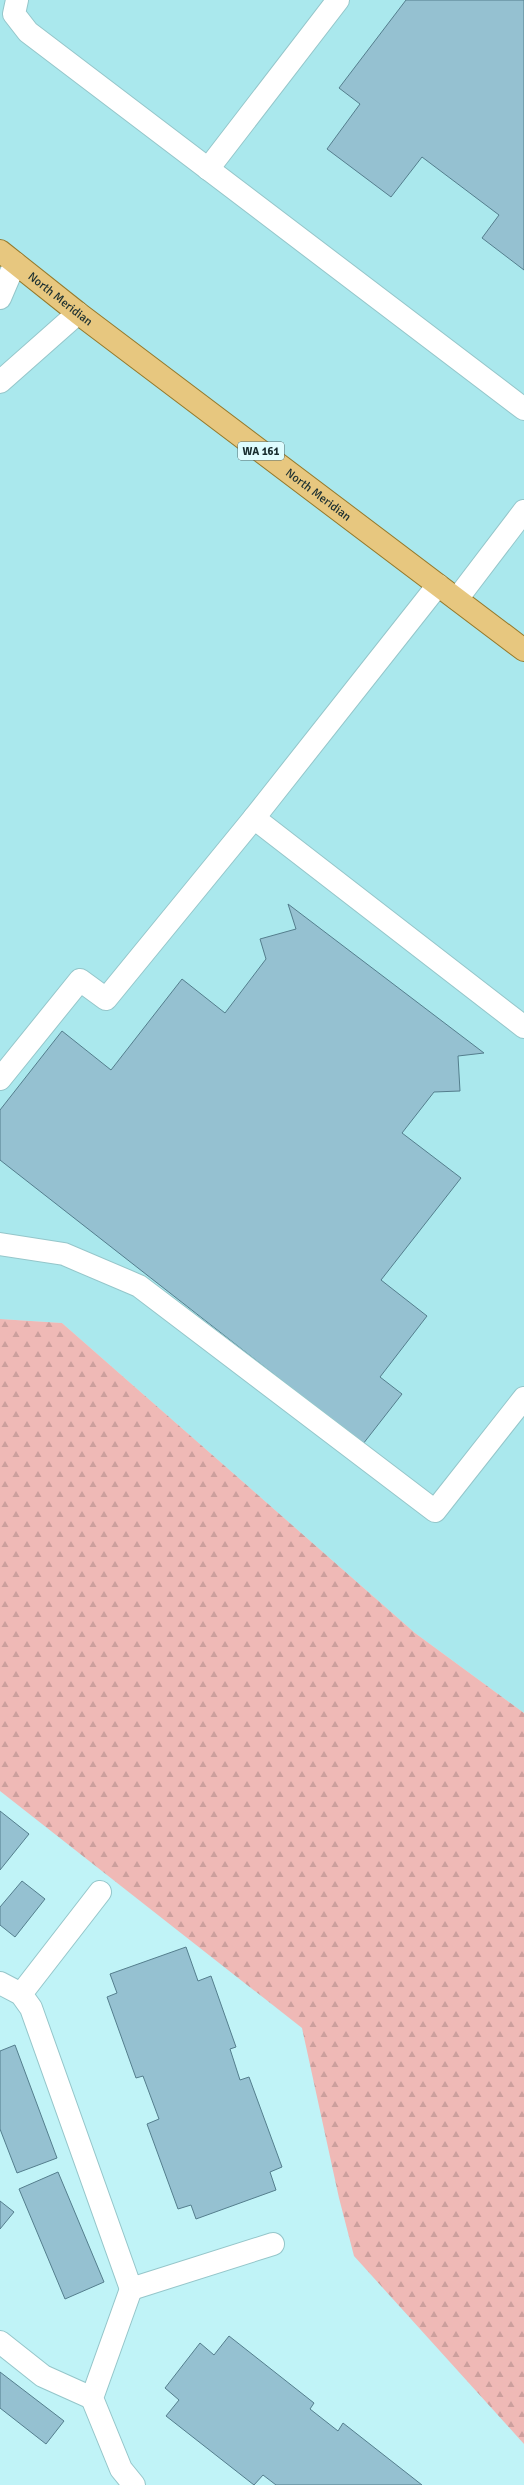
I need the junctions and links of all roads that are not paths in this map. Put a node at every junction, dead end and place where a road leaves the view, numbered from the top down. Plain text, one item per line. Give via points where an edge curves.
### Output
1 (17, 0) edge
2 (338, 0) edge
3 (208, 169) junction
4 (8, 257) edge
5 (0, 298) edge
6 (78, 312) junction
7 (0, 382) edge
8 (524, 409) edge
9 (524, 511) edge
10 (438, 585) junction
11 (457, 599) junction
12 (524, 650) edge
13 (254, 818) junction
14 (524, 1027) edge
15 (0, 1079) edge
16 (0, 1244) edge
17 (524, 1398) edge
18 (100, 1892) dead end
19 (0, 1983) edge
20 (21, 1994) junction
21 (273, 2244) dead end
22 (131, 2289) junction
23 (0, 2342) edge
24 (92, 2398) junction
25 (134, 2485) edge

1 - 3 lane via 14,14 28,32
2 - 3 lane
3 - 8 lane
4 - 5 lane
4 - 6 main road, North Meridian / WA 161
6 - 7 lane
6 - 10 main road, North Meridian / WA 161
9 - 11 lane
10 - 11 main road, North Meridian / WA 161
10 - 13 lane
11 - 12 main road, North Meridian / WA 161
13 - 14 lane
13 - 15 lane via 106,999 80,980
16 - 17 lane via 64,1254 139,1286 435,1511
18 - 20 lane
19 - 20 lane
20 - 22 lane via 31,2008
21 - 22 lane
22 - 24 lane
23 - 24 lane via 43,2376
24 - 25 lane via 120,2469

